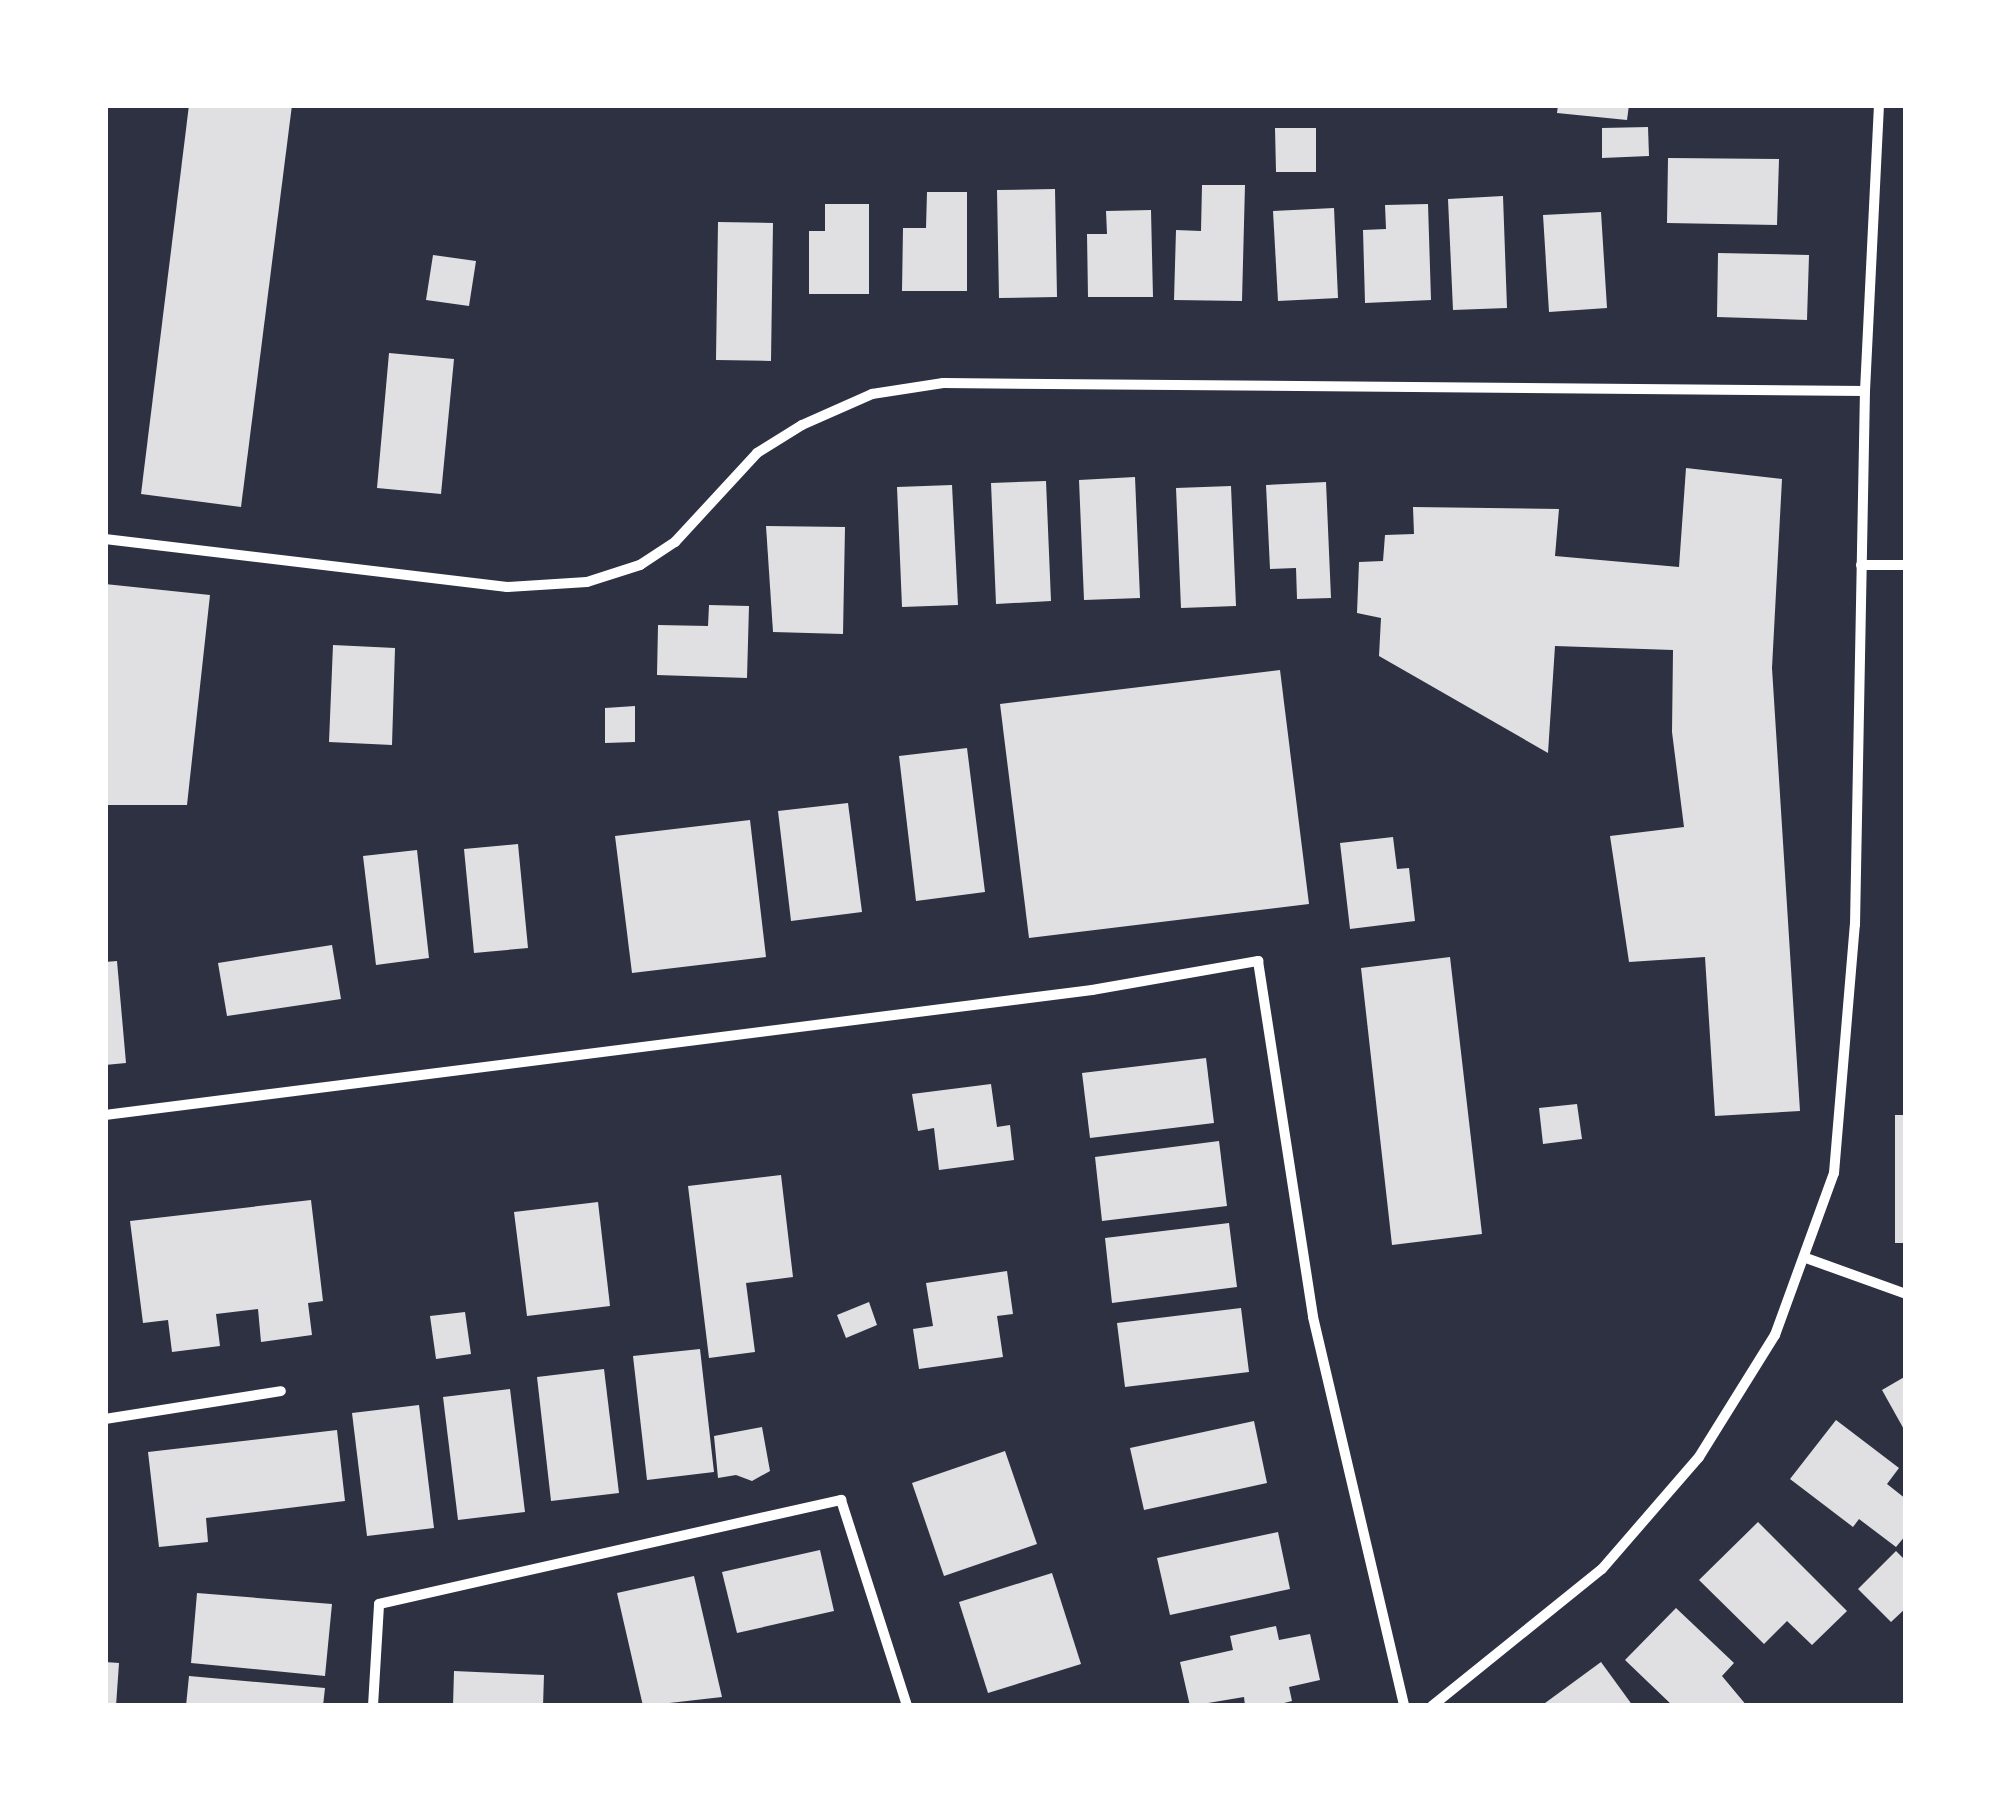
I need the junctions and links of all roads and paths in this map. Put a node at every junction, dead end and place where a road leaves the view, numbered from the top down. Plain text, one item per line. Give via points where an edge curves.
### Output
1 (1879, 105) edge
2 (1865, 391) junction
3 (105, 539) edge
4 (1860, 565) junction
5 (1906, 565) edge
6 (105, 1114) edge
7 (1806, 1258) junction
8 (1906, 1294) edge
9 (282, 1391) dead end
10 (105, 1419) edge
11 (373, 1706) edge
12 (908, 1706) edge
13 (1404, 1706) edge
14 (1432, 1706) edge

1 - 2 street
2 - 3 street via 943,383 872,394 802,425 757,454 675,542 640,565 587,582 506,587
2 - 4 street
4 - 5 street
4 - 7 street via 1846,1089 1834,1173
6 - 13 street via 1092,990 1258,961 1314,1317
7 - 8 street
7 - 14 street via 1775,1335 1699,1457 1602,1568
9 - 10 street
11 - 12 street via 379,1604 841,1500

